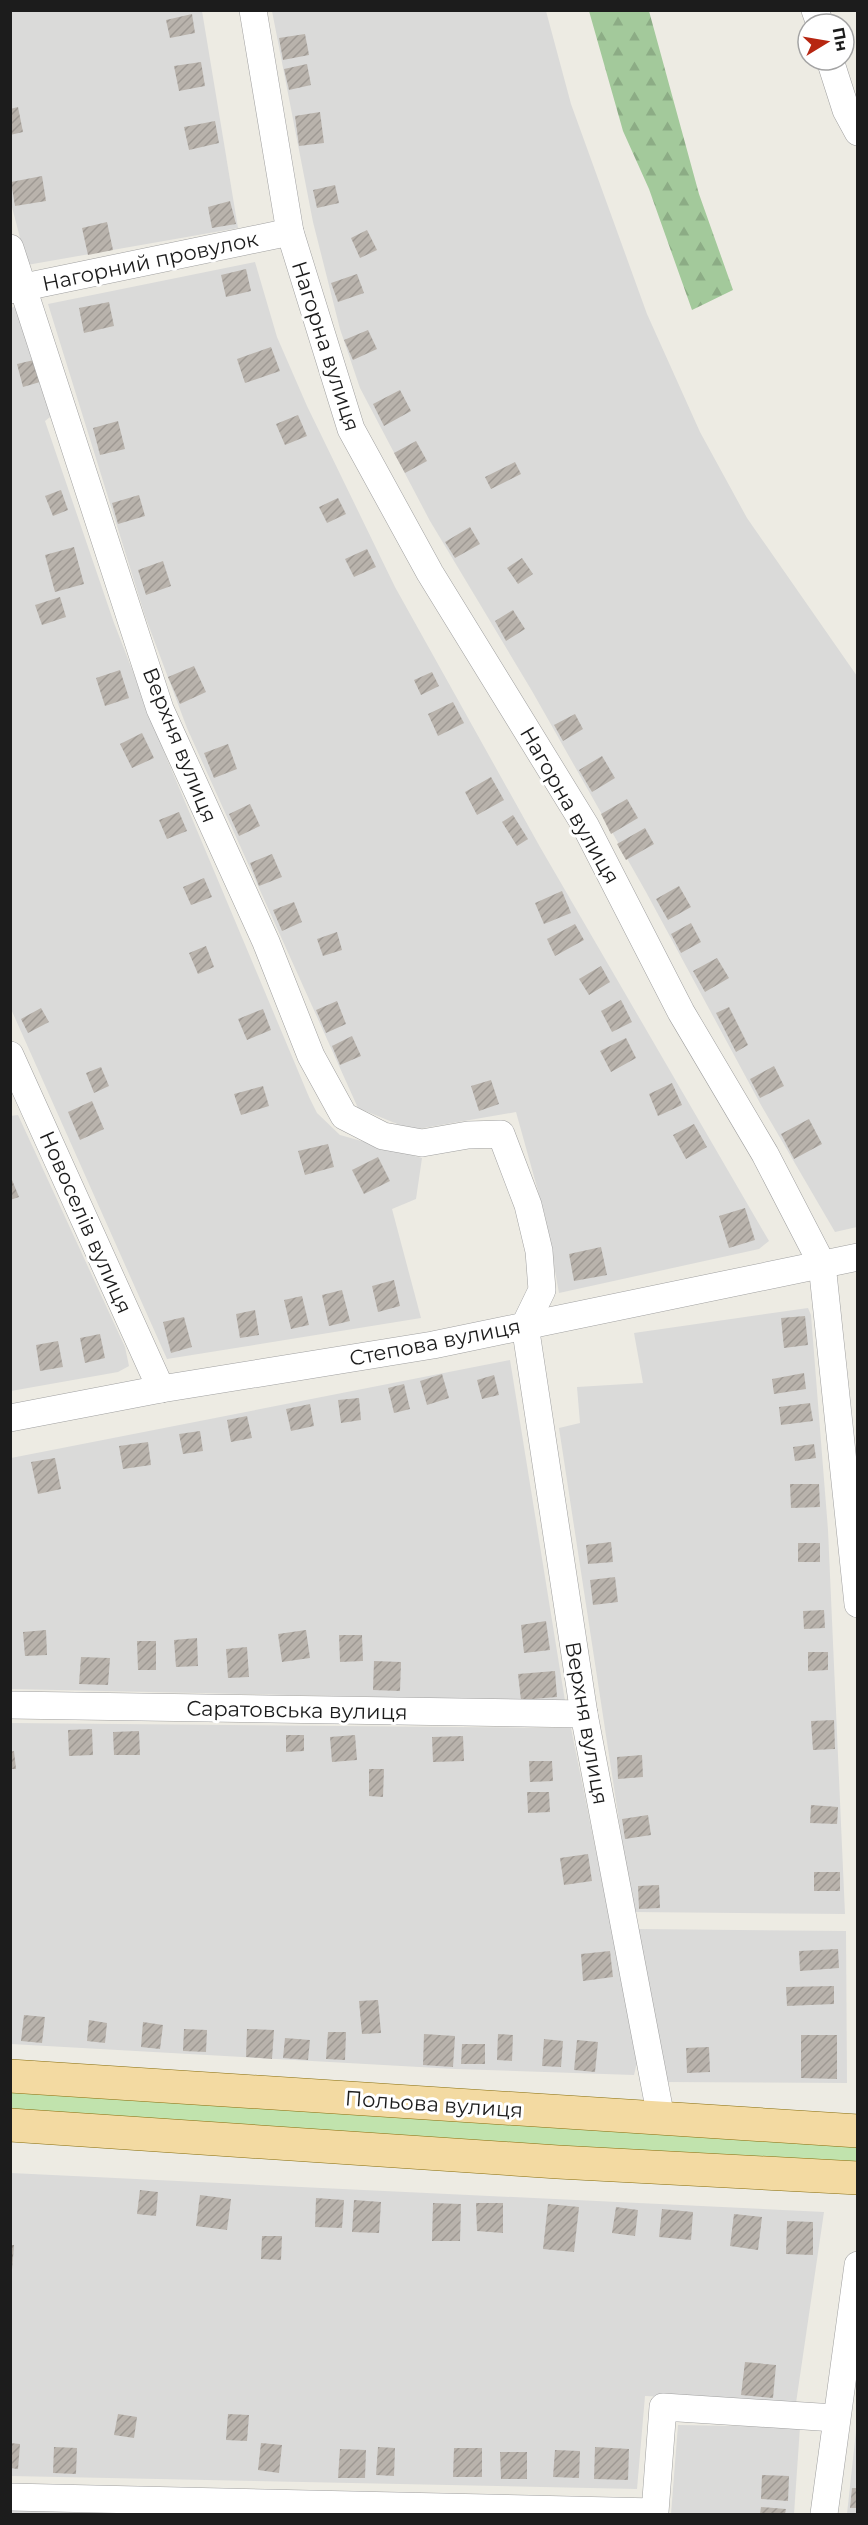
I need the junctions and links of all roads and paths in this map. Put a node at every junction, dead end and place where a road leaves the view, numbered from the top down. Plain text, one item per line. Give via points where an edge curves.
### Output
1 (253, 10) edge
2 (835, 72) edge
3 (858, 132) edge
4 (290, 232) junction
5 (10, 248) edge
6 (16, 289) edge
7 (10, 1055) edge
8 (858, 1257) edge
9 (822, 1264) junction
10 (525, 1325) junction
11 (161, 1389) junction
12 (10, 1418) edge
13 (858, 1604) edge
14 (10, 1705) edge
15 (584, 1714) junction
16 (10, 2076) edge
17 (661, 2118) junction
18 (10, 2125) edge
19 (858, 2131) edge
20 (858, 2178) edge
21 (858, 2265) edge
22 (835, 2418) junction
23 (10, 2497) edge
24 (824, 2514) edge

1 - 4 street, Нагорна вулиця
2 - 3 street via 846,110
4 - 6 street, Нагорний провулок
4 - 9 street, Нагорна вулиця via 351,429 430,573 585,825 681,1012 765,1155
5 - 6 street, Верхня вулиця
6 - 10 street, Верхня вулиця via 160,709 266,942 311,1056 344,1116 383,1136 422,1143 501,1134 528,1205 539,1251 542,1290
7 - 11 street, Новоселів вулиця
8 - 9 street, Степова вулиця
9 - 10 street, Степова вулиця
9 - 13 street, Нагорна вулиця
10 - 11 street, Степова вулиця via 434,1345
10 - 15 street, Верхня вулиця
11 - 12 street, Степова вулиця
14 - 15 street, Саратовська вулиця
15 - 17 street, Верхня вулиця
16 - 17 main road, Польова вулиця
17 - 19 main road, Польова вулиця
18 - 20 main road
21 - 22 street
22 - 23 street via 663,2408 655,2511
22 - 24 street

